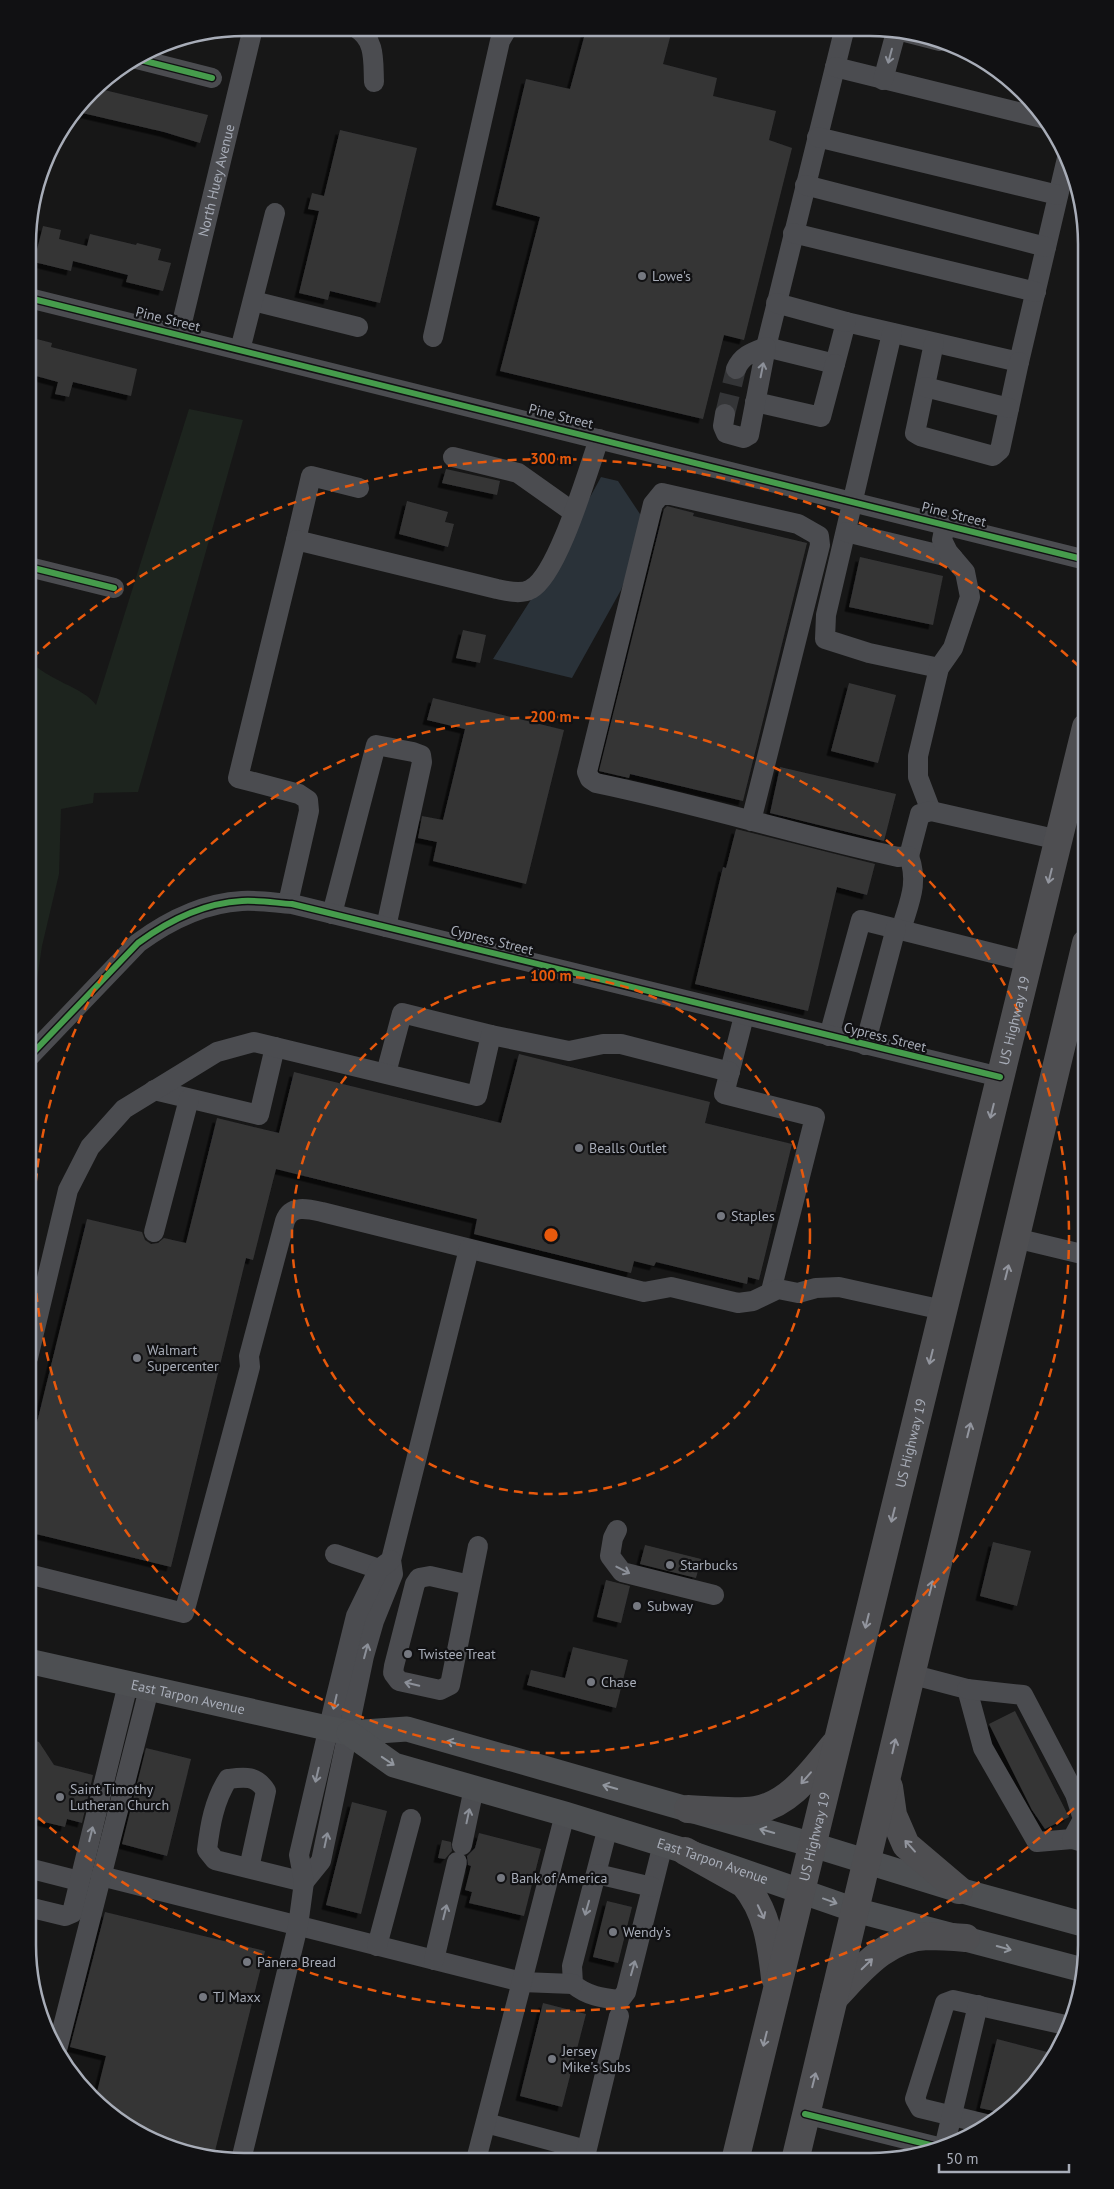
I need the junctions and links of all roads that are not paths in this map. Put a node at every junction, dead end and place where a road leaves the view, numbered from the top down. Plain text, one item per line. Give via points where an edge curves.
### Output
1 (252, 36) edge
2 (366, 36) edge
3 (503, 36) edge
4 (843, 36) edge
5 (894, 38) edge
6 (146, 61) edge
7 (835, 67) junction
8 (212, 78) dead end
9 (883, 80) junction
10 (374, 82) dead end
11 (1033, 116) edge
12 (818, 137) junction
13 (1064, 170) edge
14 (805, 186) junction
15 (1058, 195) junction
16 (275, 213) dead end
17 (794, 233) junction
18 (1046, 247) junction
19 (1036, 292) junction
20 (36, 300) edge
21 (253, 301) junction
22 (776, 303) junction
23 (846, 322) junction
24 (358, 327) dead end
25 (892, 333) junction
26 (179, 335) junction
27 (432, 337) dead end
28 (934, 343) junction
29 (766, 347) junction
30 (240, 350) junction
31 (1019, 362) junction
32 (835, 364) junction
33 (736, 369) tunnel mouth
34 (925, 387) junction
35 (755, 402) junction
36 (1009, 408) junction
37 (725, 414) tunnel mouth
38 (599, 439) junction
39 (453, 457) dead end
40 (359, 488) dead end
41 (853, 502) junction
42 (573, 512) junction
43 (945, 525) junction
44 (846, 532) junction
45 (296, 540) junction
46 (953, 558) junction
47 (1078, 558) edge
48 (36, 569) edge
49 (114, 588) dead end
50 (939, 668) junction
51 (1078, 760) edge
52 (931, 811) junction
53 (751, 821) junction
54 (1059, 840) junction
55 (908, 856) junction
56 (288, 903) junction
57 (332, 914) junction
58 (386, 927) junction
59 (899, 929) junction
60 (1028, 962) junction
61 (1078, 976) edge
62 (744, 1016) junction
63 (491, 1035) junction
64 (829, 1036) junction
65 (865, 1044) junction
66 (275, 1046) junction
67 (36, 1050) edge
68 (386, 1072) junction
69 (730, 1072) junction
70 (1000, 1077) junction
71 (154, 1090) junction
72 (189, 1099) junction
73 (154, 1232) dead end
74 (1015, 1238) junction
75 (469, 1249) junction
76 (1078, 1253) edge
77 (771, 1291) junction
78 (943, 1310) junction
79 (36, 1324) edge
80 (617, 1530) dead end
81 (478, 1546) dead end
82 (335, 1554) dead end
83 (385, 1565) junction
84 (36, 1576) edge
85 (470, 1585) junction
86 (714, 1595) dead end
87 (36, 1663) edge
88 (910, 1674) junction
89 (138, 1687) junction
90 (968, 1689) junction
91 (339, 1730) junction
92 (837, 1741) junction
93 (888, 1774) junction
94 (474, 1788) junction
95 (1078, 1803) edge
96 (688, 1809) junction
97 (565, 1814) junction
98 (411, 1819) dead end
99 (608, 1827) junction
100 (1078, 1841) edge
101 (814, 1845) junction
102 (674, 1848) junction
103 (868, 1862) junction
104 (249, 1868) dead end
105 (36, 1870) edge
106 (596, 1874) junction
107 (101, 1876) junction
108 (79, 1881) junction
109 (304, 1882) junction
110 (652, 1888) junction
111 (959, 1890) junction
112 (802, 1891) junction
113 (36, 1909) edge
114 (855, 1910) junction
115 (1078, 1923) edge
116 (298, 1926) junction
117 (966, 1938) junction
118 (377, 1946) junction
119 (434, 1960) junction
120 (1076, 1968) edge
121 (522, 1982) junction
122 (574, 1984) junction
123 (776, 1992) junction
124 (833, 2000) junction
125 (978, 2005) junction
126 (619, 2016) dead end
127 (1062, 2024) edge
128 (60, 2040) edge
129 (805, 2114) junction
130 (952, 2116) junction
131 (978, 2122) edge
132 (486, 2123) junction
133 (946, 2138) edge
134 (928, 2144) edge
135 (242, 2153) edge
136 (478, 2153) edge
137 (579, 2153) edge
138 (585, 2153) edge
139 (737, 2153) edge
140 (797, 2153) edge

1 - 26 street, North Huey Avenue
2 - 10 street via 372,44
3 - 27 street
4 - 7 street
5 -> 9 street
6 - 8 street
7 - 9 street
7 - 12 street
9 - 11 street
12 - 14 street
12 - 15 street
13 - 15 street
14 - 17 street
14 - 18 street
15 - 18 street
16 - 21 street
17 - 19 street
17 - 22 street
18 - 19 street
19 - 31 street
20 - 26 street, Pine Street
21 - 24 street
21 - 30 street
22 - 23 street
22 - 29 street
23 - 25 street
23 - 32 street
25 - 28 street
25 - 41 street
26 - 30 street, Pine Street
28 - 31 street
28 - 34 street
29 - 32 street
29 - 33 street via 748,353
35 -> 29 street
30 - 38 street, Pine Street
31 - 36 street
32 - 35 street via 821,417
34 - 36 street
34 - 36 street via 915,433 993,456 1000,450
35 - 37 street via 748,435 744,438 726,433 723,426
38 - 41 street, Pine Street
38 - 42 street
39 - 42 street via 518,473
40 - 45 street via 311,476
41 - 43 street, Pine Street
41 - 44 street
42 - 45 street via 554,561 544,577 532,589 518,592
43 - 46 street via 942,540
43 - 47 street, Pine Street
44 - 46 street
44 - 50 street via 826,615 825,639 869,653
45 - 56 street via 238,778 299,794 308,800 309,812
46 - 50 street via 964,572 970,597 953,648
48 - 49 street
50 - 52 street via 918,756 918,777
51 - 54 highway, US Highway 19
52 - 54 street
52 - 55 street via 920,814
53 - 53 street via 596,782 587,772 653,504 662,493 798,524 819,536 820,545
53 - 55 street via 898,857
54 -> 60 highway, US Highway 19
55 - 59 street via 914,872 913,888
56 - 57 street, Cypress Street
56 - 67 street, Cypress Street via 233,902 194,912 155,930 138,943
57 - 58 street, Cypress Street
57 - 58 street via 376,744 413,752 421,755 422,762
58 - 62 street, Cypress Street
59 - 60 street
59 - 64 street via 861,920
59 - 65 street
60 - 70 highway, US Highway 19
61 - 74 highway
62 - 64 street, Cypress Street
62 - 69 street
63 - 68 street via 402,1014
63 - 68 street via 477,1096
63 - 69 street via 569,1051 621,1044
64 - 65 street, Cypress Street
65 - 70 street, Cypress Street
66 - 68 street
66 - 71 street via 254,1042 217,1052
66 - 72 street via 259,1115
69 - 77 street via 724,1094 815,1117
70 -> 78 highway, US Highway 19
71 - 72 street
71 - 79 street via 124,1109 90,1147 68,1190
72 - 73 street
74 - 76 street
88 -> 74 highway
75 - 77 street via 644,1292 671,1287 738,1303 753,1301
75 - 83 street
75 - 84 street via 305,1209 287,1215 184,1613
77 - 78 street via 778,1289 798,1293 816,1288 847,1288
78 -> 92 highway, US Highway 19
80 -> 86 street via 610,1556 622,1572
81 - 85 street
82 - 83 street
83 - 91 street via 356,1616
85 -> 85 street via 450,1685 440,1690 398,1681 393,1673 394,1666 419,1578 430,1576
87 - 89 main road, East Tarpon Avenue
88 - 90 street
93 -> 88 highway
89 - 91 main road, East Tarpon Avenue
89 - 107 street
108 -> 89 street
90 - 95 street via 1023,1695
90 - 100 street via 983,1748 1037,1842
91 -> 94 main road, East Tarpon Avenue via 394,1766
96 -> 91 main road, East Tarpon Avenue via 407,1729
91 - 109 street via 299,1855
92 -> 96 highway via 802,1784 778,1802 756,1810
92 - 101 highway, US Highway 19
93 - 103 highway
111 -> 93 highway via 906,1844 893,1815
94 - 97 main road, East Tarpon Avenue
119 -> 94 street
101 -> 96 main road, East Tarpon Avenue
97 - 99 main road, East Tarpon Avenue
97 - 121 street
98 - 118 street
99 - 102 main road, East Tarpon Avenue
99 - 106 street
101 - 103 main road, East Tarpon Avenue
101 - 112 highway, US Highway 19
102 - 110 street
102 - 112 main road, East Tarpon Avenue
102 -> 123 highway via 744,1884 750,1892 767,1925
103 - 111 main road, East Tarpon Avenue
103 - 114 highway
104 - 109 street
105 - 108 street
106 - 110 street
106 -> 122 street via 572,1966
107 - 116 street
107 - 128 street
108 - 113 street via 72,1913 66,1916
109 - 116 street
122 -> 110 street via 598,1997 620,2000 629,1983
111 - 115 main road, East Tarpon Avenue
112 -> 114 main road, East Tarpon Avenue
112 - 123 highway, US Highway 19
114 - 117 main road, East Tarpon Avenue
114 - 124 highway
116 - 118 street
116 - 135 street
117 -> 120 main road, East Tarpon Avenue
124 -> 117 highway via 871,1960 892,1944 926,1936
118 - 119 street
119 - 121 street
121 - 122 street
121 - 132 street
123 -> 139 highway, US Highway 19
129 -> 124 highway
125 - 127 street
125 - 130 street
125 - 130 street via 953,2000 946,2003 916,2099 920,2108
126 - 138 street
129 - 134 street
129 - 140 highway
130 - 131 street
130 - 133 street
132 - 136 street
132 - 137 street

